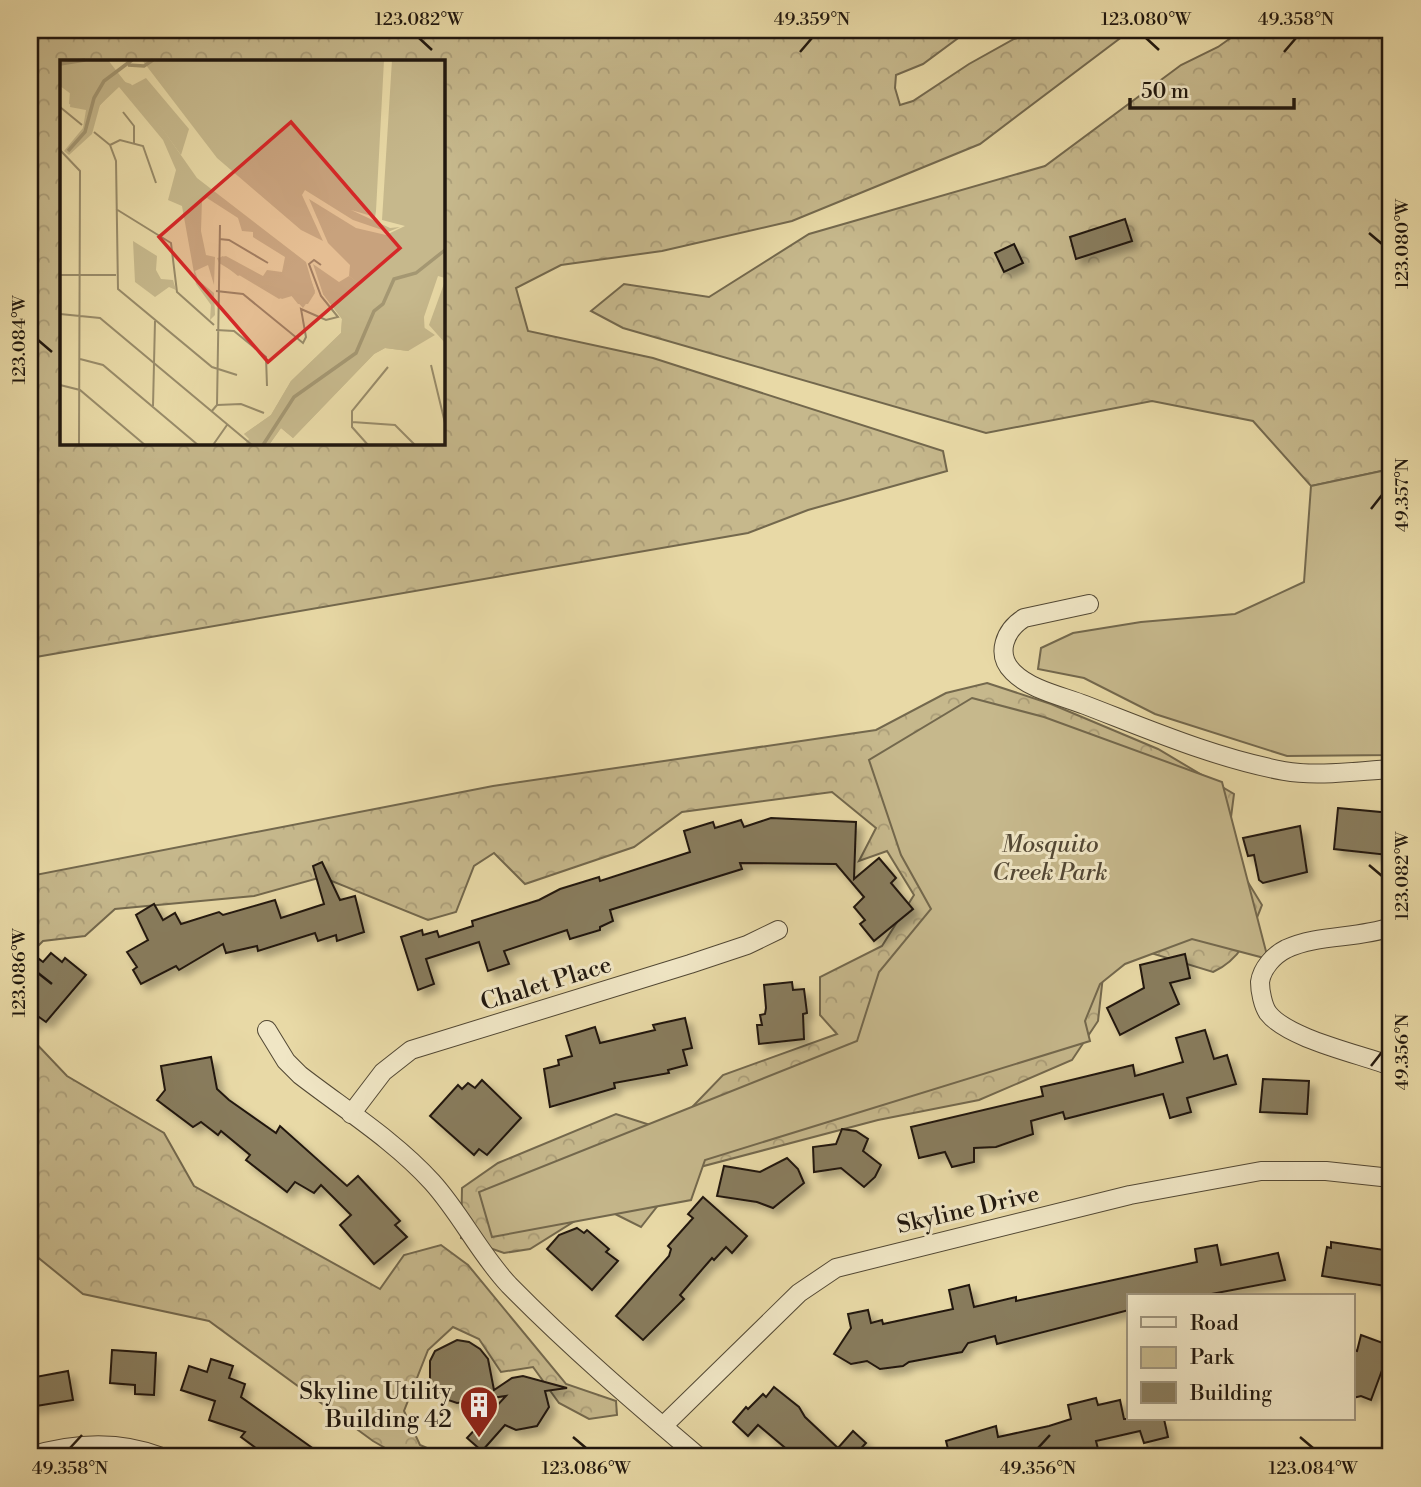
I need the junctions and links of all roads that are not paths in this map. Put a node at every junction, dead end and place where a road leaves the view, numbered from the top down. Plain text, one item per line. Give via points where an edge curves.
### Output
1 (1090, 604) dead end
2 (1391, 769) edge
3 (1391, 927) edge
4 (778, 930) dead end
5 (267, 1030) dead end
6 (1391, 1066) edge
7 (351, 1114) junction
8 (1391, 1178) edge
9 (663, 1426) junction
10 (30, 1456) edge
11 (162, 1457) edge
12 (699, 1457) edge

1 - 2 street via 1015,624 1002,652 1013,673 1040,688 1161,734 1287,772
3 - 6 street via 1298,944 1270,961 1260,981 1267,1012 1276,1020 1311,1038
4 - 7 street, Chalet Place via 690,964 411,1050 383,1072
5 - 7 street via 286,1061
7 - 9 street via 431,1181 509,1285
8 - 9 street, Skyline Drive via 1261,1171 1130,1195 836,1268 799,1293
9 - 12 street
10 - 11 street via 54,1448 104,1445

